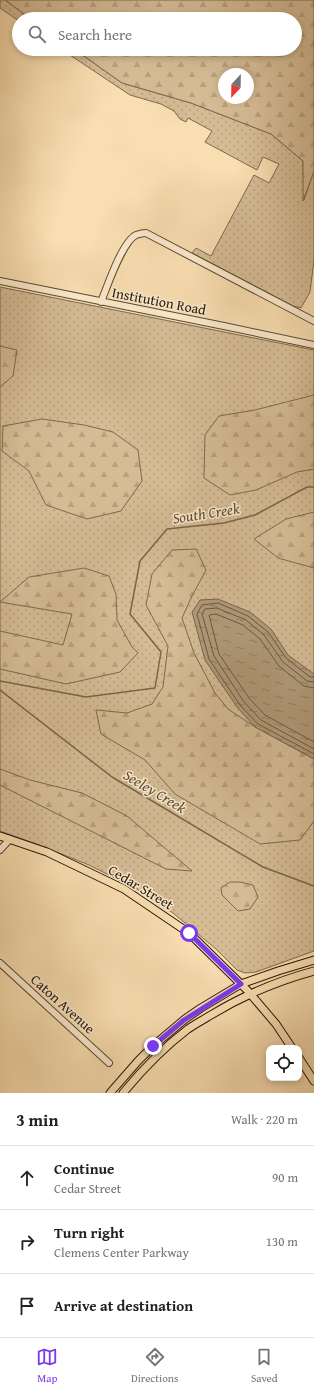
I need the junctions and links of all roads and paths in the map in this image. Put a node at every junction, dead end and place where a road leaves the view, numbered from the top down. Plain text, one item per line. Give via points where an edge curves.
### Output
1 (0, 281) edge
2 (101, 302) junction
3 (314, 321) edge
4 (314, 345) edge
5 (0, 836) edge
6 (10, 839) junction
7 (0, 850) edge
8 (314, 960) edge
9 (0, 963) edge
10 (314, 971) edge
11 (241, 984) junction
12 (249, 992) junction
13 (290, 1045) edge
14 (109, 1062) dead end
15 (302, 1063) edge
16 (314, 1081) edge
17 (110, 1093) edge
18 (123, 1093) edge

1 - 2 street, Institution Road
2 - 3 street via 127,245 136,235 146,233
2 - 4 street, Institution Road
5 - 6 main road, Cedar Street
6 - 7 street
6 - 11 main road, Cedar Street via 46,852 124,889 189,933
8 - 11 main road
9 - 14 street, Caton Avenue
10 - 12 main road
11 - 12 main road, Cedar Street
11 - 17 main road via 168,1032
12 - 13 main road, Cedar Street
12 - 18 main road via 184,1032 145,1068
15 - 16 main road

